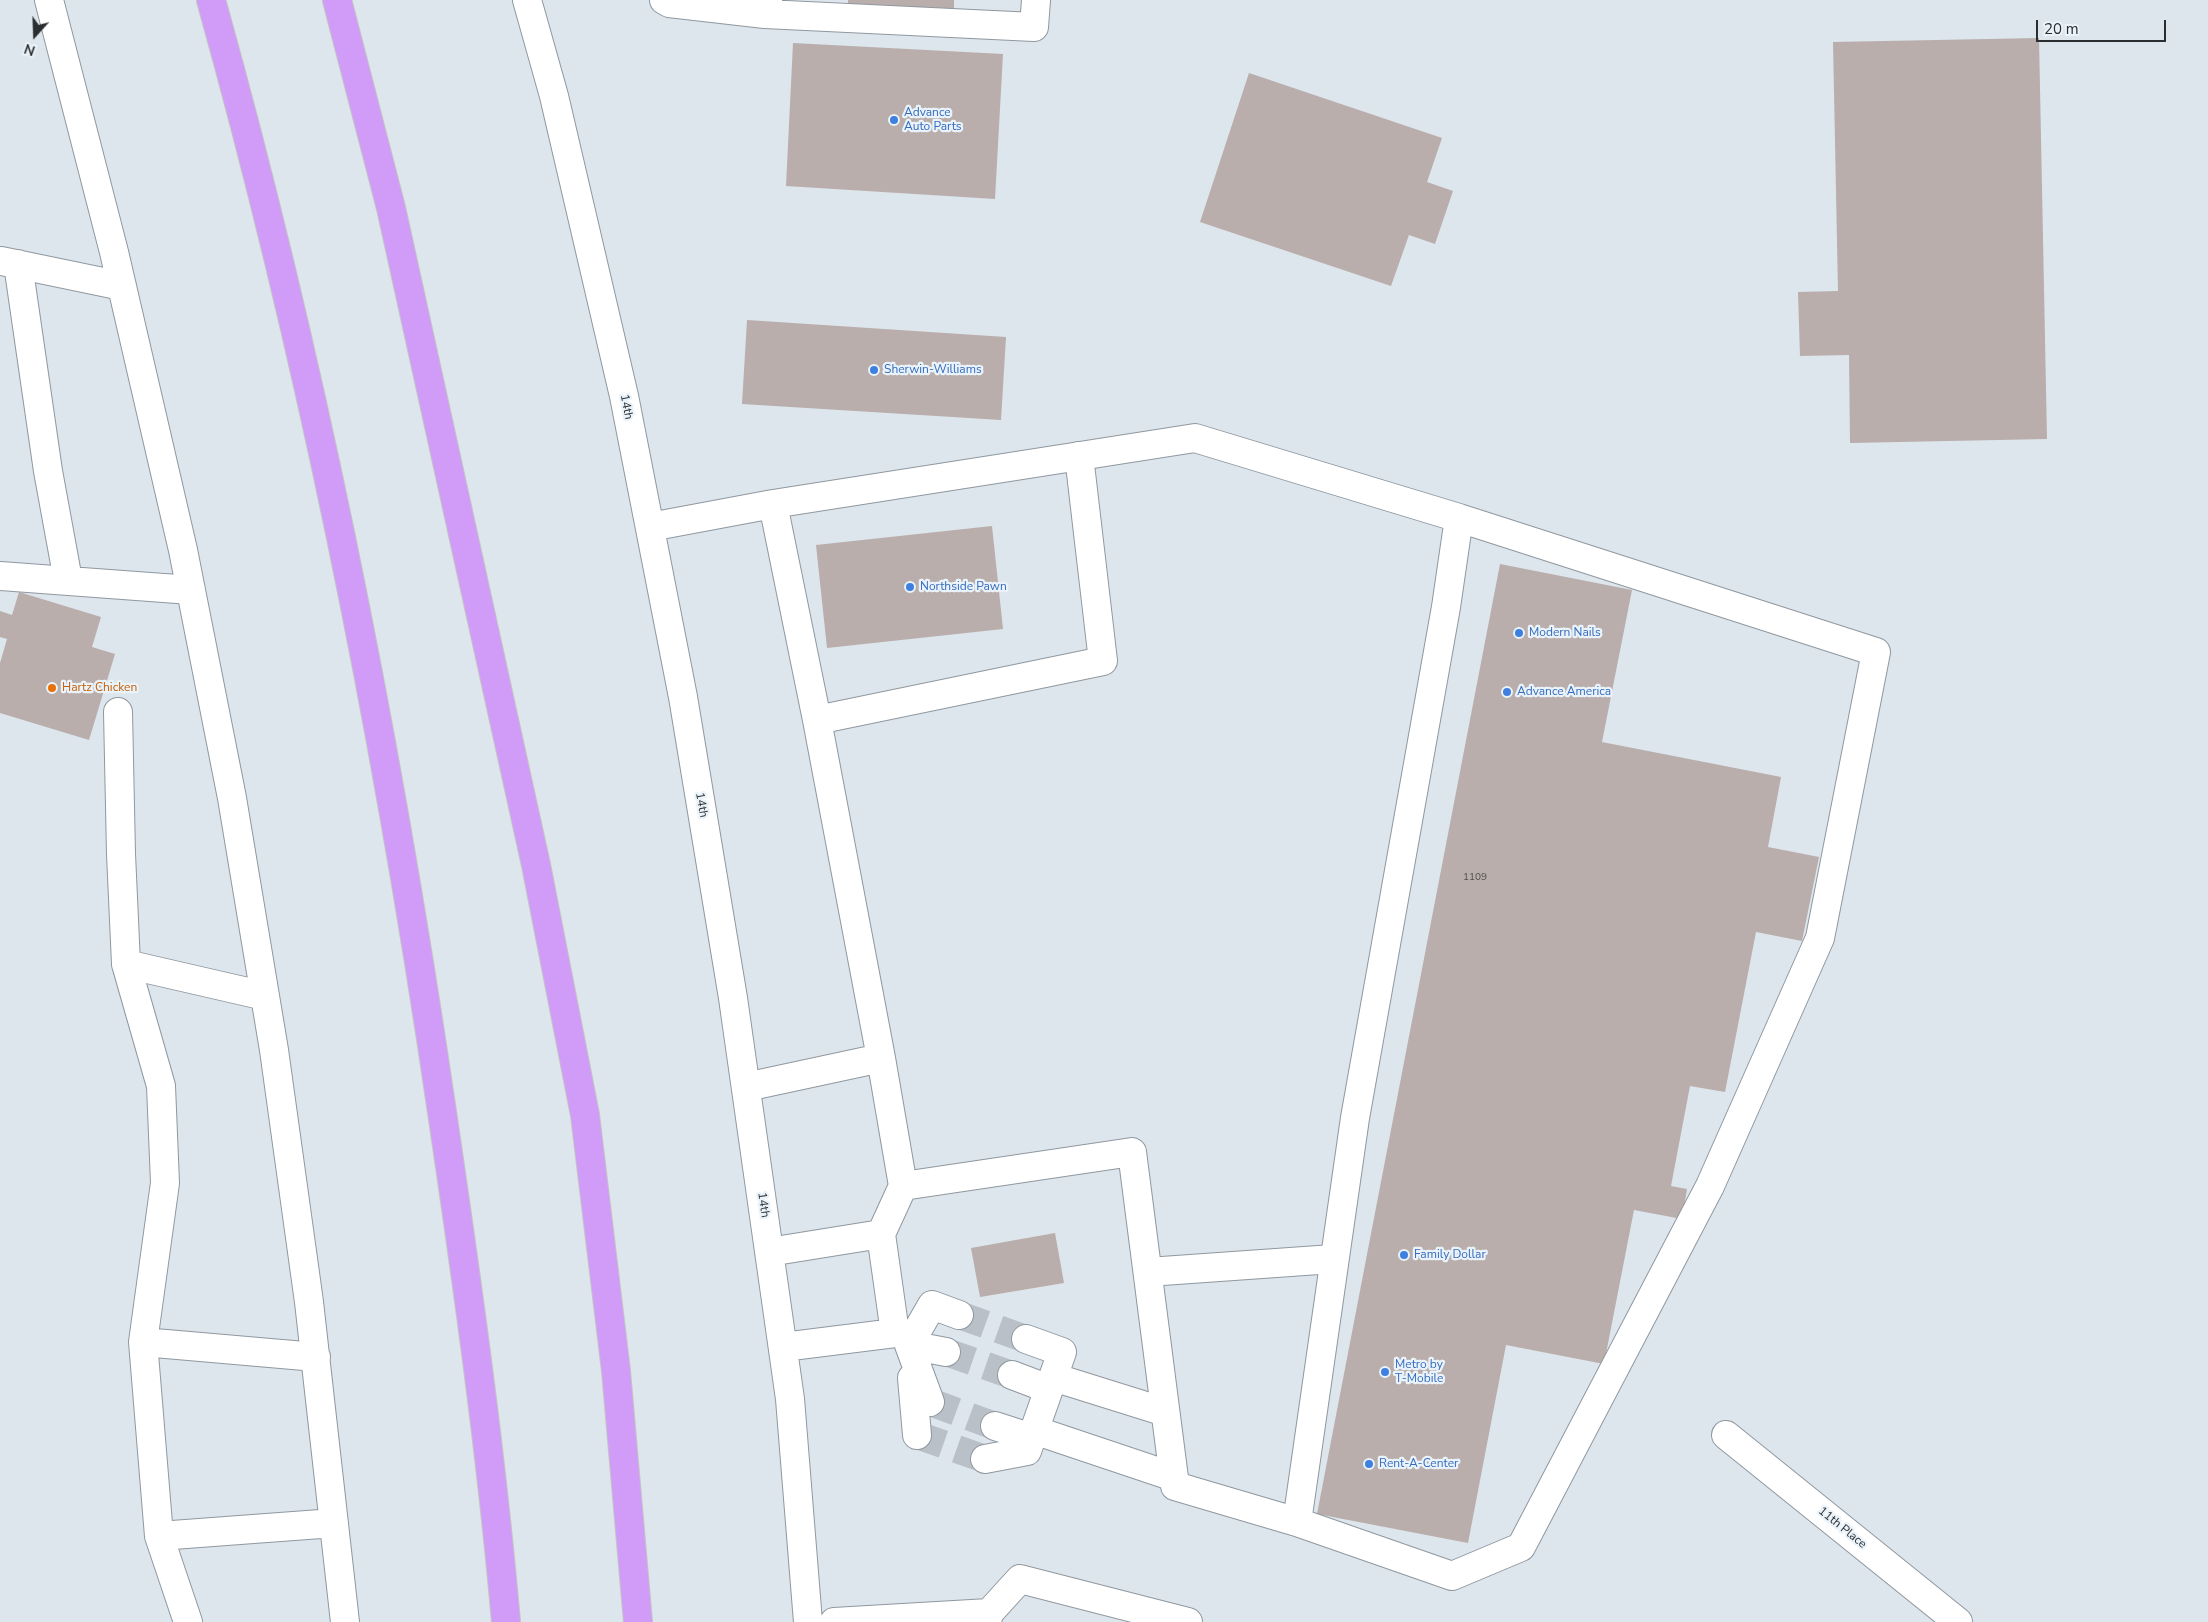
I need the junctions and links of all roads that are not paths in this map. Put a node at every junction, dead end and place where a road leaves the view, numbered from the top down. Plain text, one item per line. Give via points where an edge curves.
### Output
1 (48, 0) edge
2 (211, 0) edge
3 (337, 0) edge
4 (527, 0) edge
5 (664, 0) edge
6 (1036, 0) edge
7 (766, 7) edge
8 (9, 262) edge
9 (122, 286) junction
10 (1079, 456) junction
11 (772, 504) junction
12 (1459, 518) junction
13 (650, 528) junction
14 (0, 576) edge
15 (68, 580) junction
16 (191, 590) junction
17 (118, 712) dead end
18 (817, 720) junction
19 (126, 964) junction
20 (265, 996) junction
21 (881, 1058) junction
22 (746, 1087) junction
23 (903, 1186) junction
24 (881, 1234) junction
25 (769, 1252) junction
26 (1333, 1260) junction
27 (1148, 1272) junction
28 (959, 1315) tunnel mouth
29 (902, 1339) junction
30 (1026, 1339) tunnel mouth
31 (143, 1342) junction
32 (783, 1347) junction
33 (946, 1352) tunnel mouth
34 (316, 1357) junction
35 (1012, 1375) tunnel mouth
36 (1051, 1383) junction
37 (930, 1402) dead end
38 (1165, 1412) junction
39 (995, 1426) tunnel mouth
40 (1033, 1434) junction
41 (917, 1435) dead end
42 (1726, 1435) dead end
43 (985, 1459) tunnel mouth
44 (1174, 1478) junction
45 (334, 1522) junction
46 (1297, 1522) junction
47 (158, 1536) junction
48 (988, 1618) edge
49 (188, 1622) edge
50 (345, 1622) edge
51 (506, 1622) edge
52 (638, 1622) edge
53 (808, 1622) edge
54 (834, 1622) edge
55 (1188, 1622) edge
56 (1958, 1622) edge

1 - 9 street
2 - 51 highway via 304,367 368,667 422,969 465,1264
3 - 52 highway via 391,208 536,866 585,1115 616,1371
4 - 13 street, 14th via 554,96 624,396
5 - 7 street via 669,3
6 - 7 street via 1034,27
8 - 9 street
8 - 15 street
9 - 16 street
10 - 11 street
10 - 12 street via 1195,438
10 - 18 street via 1103,661
11 - 13 street
11 - 18 street
12 - 26 street
12 - 46 street via 1876,652 1820,938 1710,1186 1521,1547 1452,1576
13 - 22 street, 14th via 683,697
14 - 15 street
15 - 16 street
16 - 20 street via 232,798
17 - 19 street
18 - 21 street
19 - 20 street
19 - 31 street via 161,1086 164,1183
20 - 34 street
21 - 22 street
21 - 23 street
22 - 25 street, 14th
23 - 24 street
23 - 27 street via 1132,1152
24 - 25 street
24 - 29 street
25 - 32 street, 14th
26 - 27 street
26 - 46 street
27 - 38 street
28 - 29 street via 932,1306
29 - 32 street
29 - 33 street
29 - 37 street
29 - 41 street
30 - 36 street via 1062,1352
31 - 34 street
31 - 47 street
32 - 53 street, 14th
34 - 45 street
35 - 36 street
36 - 38 street
36 - 40 street
38 - 44 street
39 - 40 street
40 - 43 street via 1027,1451
40 - 44 street
42 - 56 street, 11th Place
44 - 46 street via 1175,1486
45 - 47 street
45 - 50 street
47 - 49 street
48 - 54 street
48 - 55 street via 1020,1579

